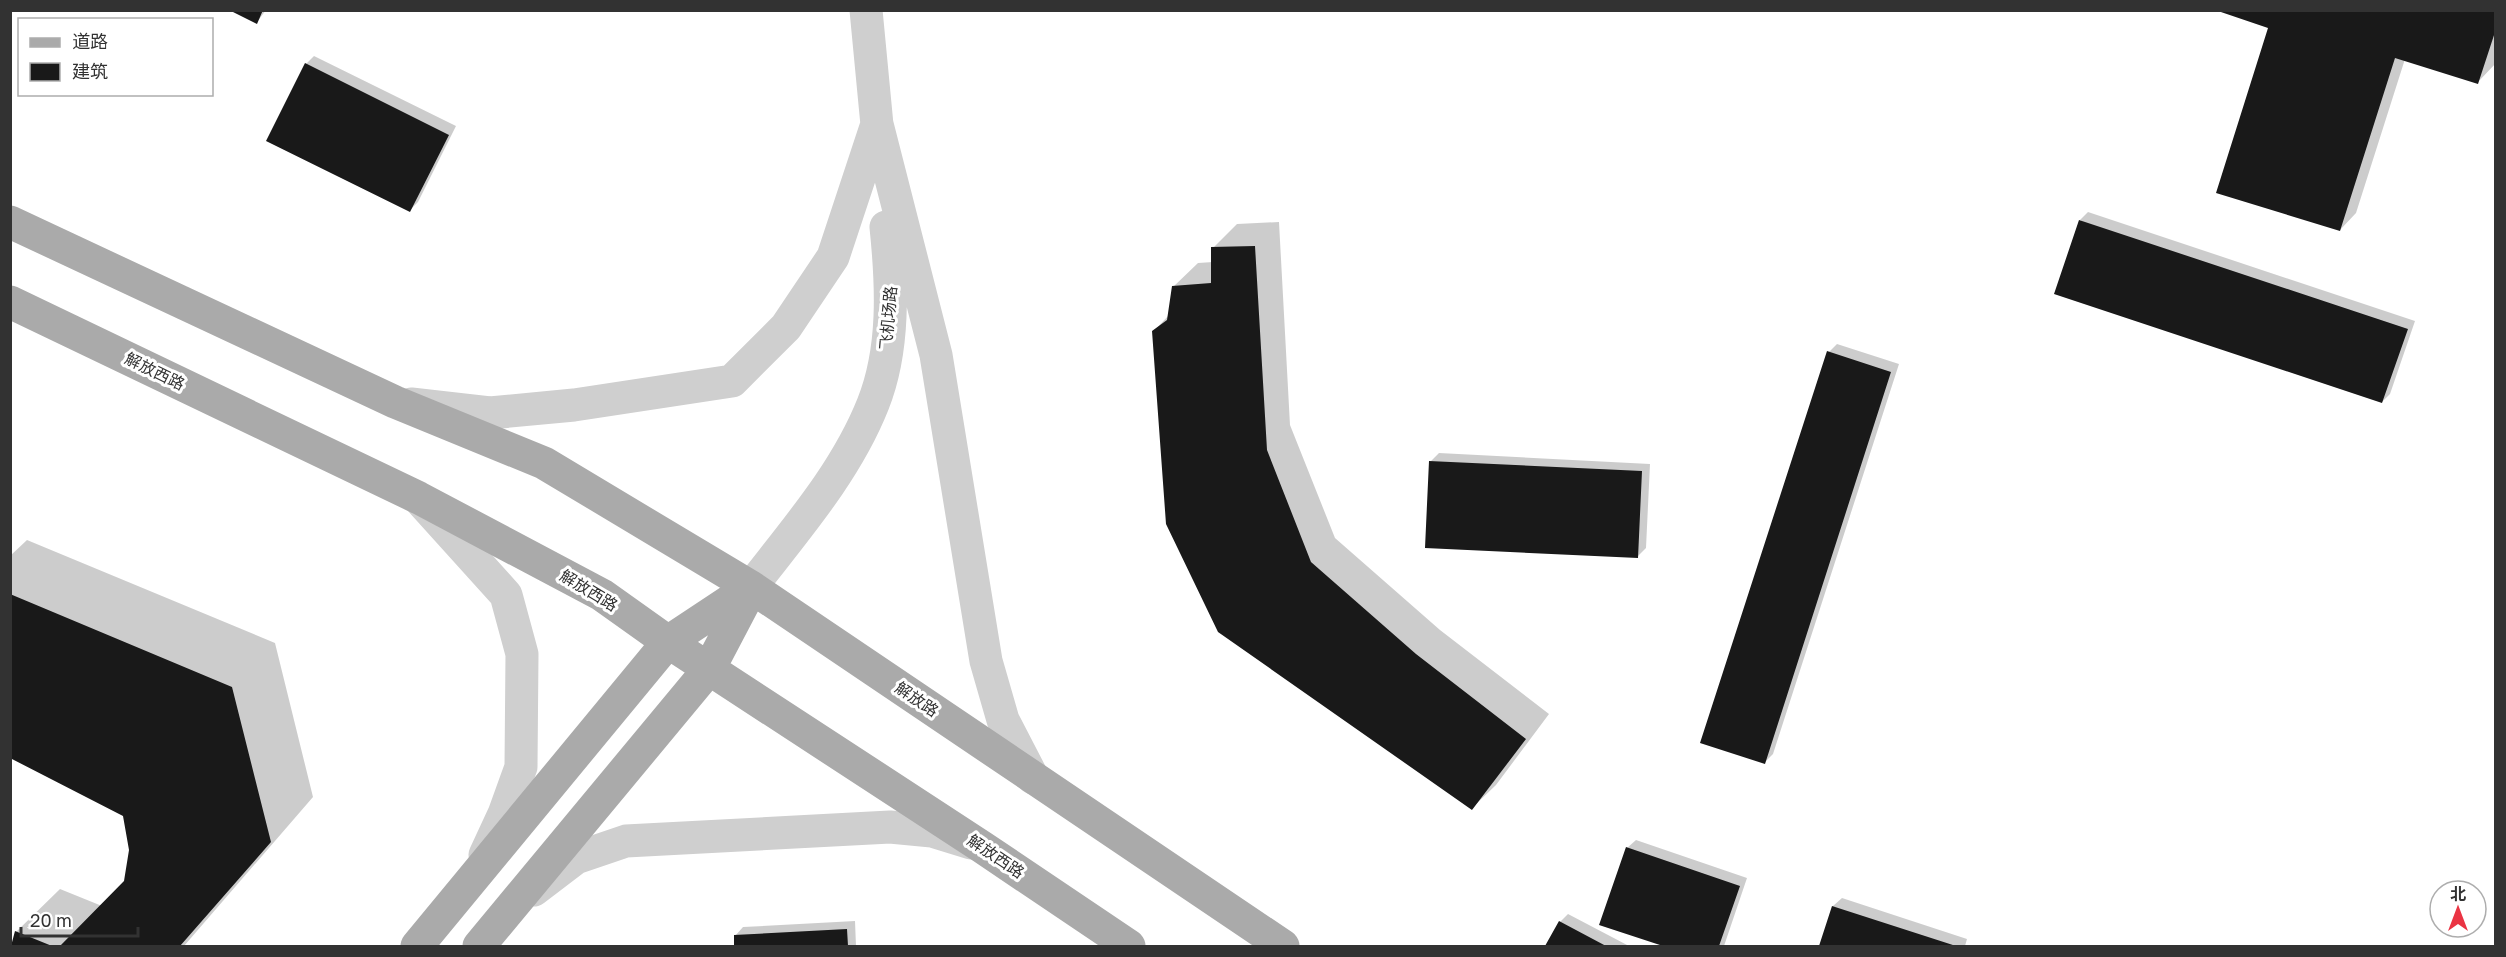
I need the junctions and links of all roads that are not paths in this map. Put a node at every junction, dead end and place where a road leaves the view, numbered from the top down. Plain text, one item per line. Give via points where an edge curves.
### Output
1 (866, 10) edge
2 (877, 124) junction
3 (10, 222) edge
4 (10, 302) edge
5 (394, 402) junction
6 (419, 498) junction
7 (752, 587) junction
8 (668, 642) junction
9 (709, 669) junction
10 (1033, 778) junction
11 (982, 847) junction
12 (475, 876) junction
13 (509, 910) junction
14 (417, 946) edge
15 (478, 946) edge
16 (1129, 946) edge
17 (1283, 946) edge

1 - 2 street, 飞机场路
2 - 5 street via 833,257 786,327 732,381 574,405 490,413
2 - 7 street, 飞机场路 via 891,281 887,347 874,402 851,452
2 - 10 street via 936,355 986,661 1003,720
3 - 5 main road
4 - 6 main road, 解放西路
5 - 7 main road, 解放路 via 544,464
6 - 8 main road, 解放西路 via 602,595
6 - 12 street via 506,595 522,654 521,767
7 - 8 main road
7 - 9 main road
7 - 10 main road, 解放路
8 - 9 main road, 解放西路
8 - 12 main road
9 - 11 main road, 解放西路
9 - 13 main road
10 - 17 main road, 解放路
11 - 13 street via 932,831 890,827 626,841 576,858
11 - 16 main road, 解放西路
12 - 14 main road
13 - 15 main road

